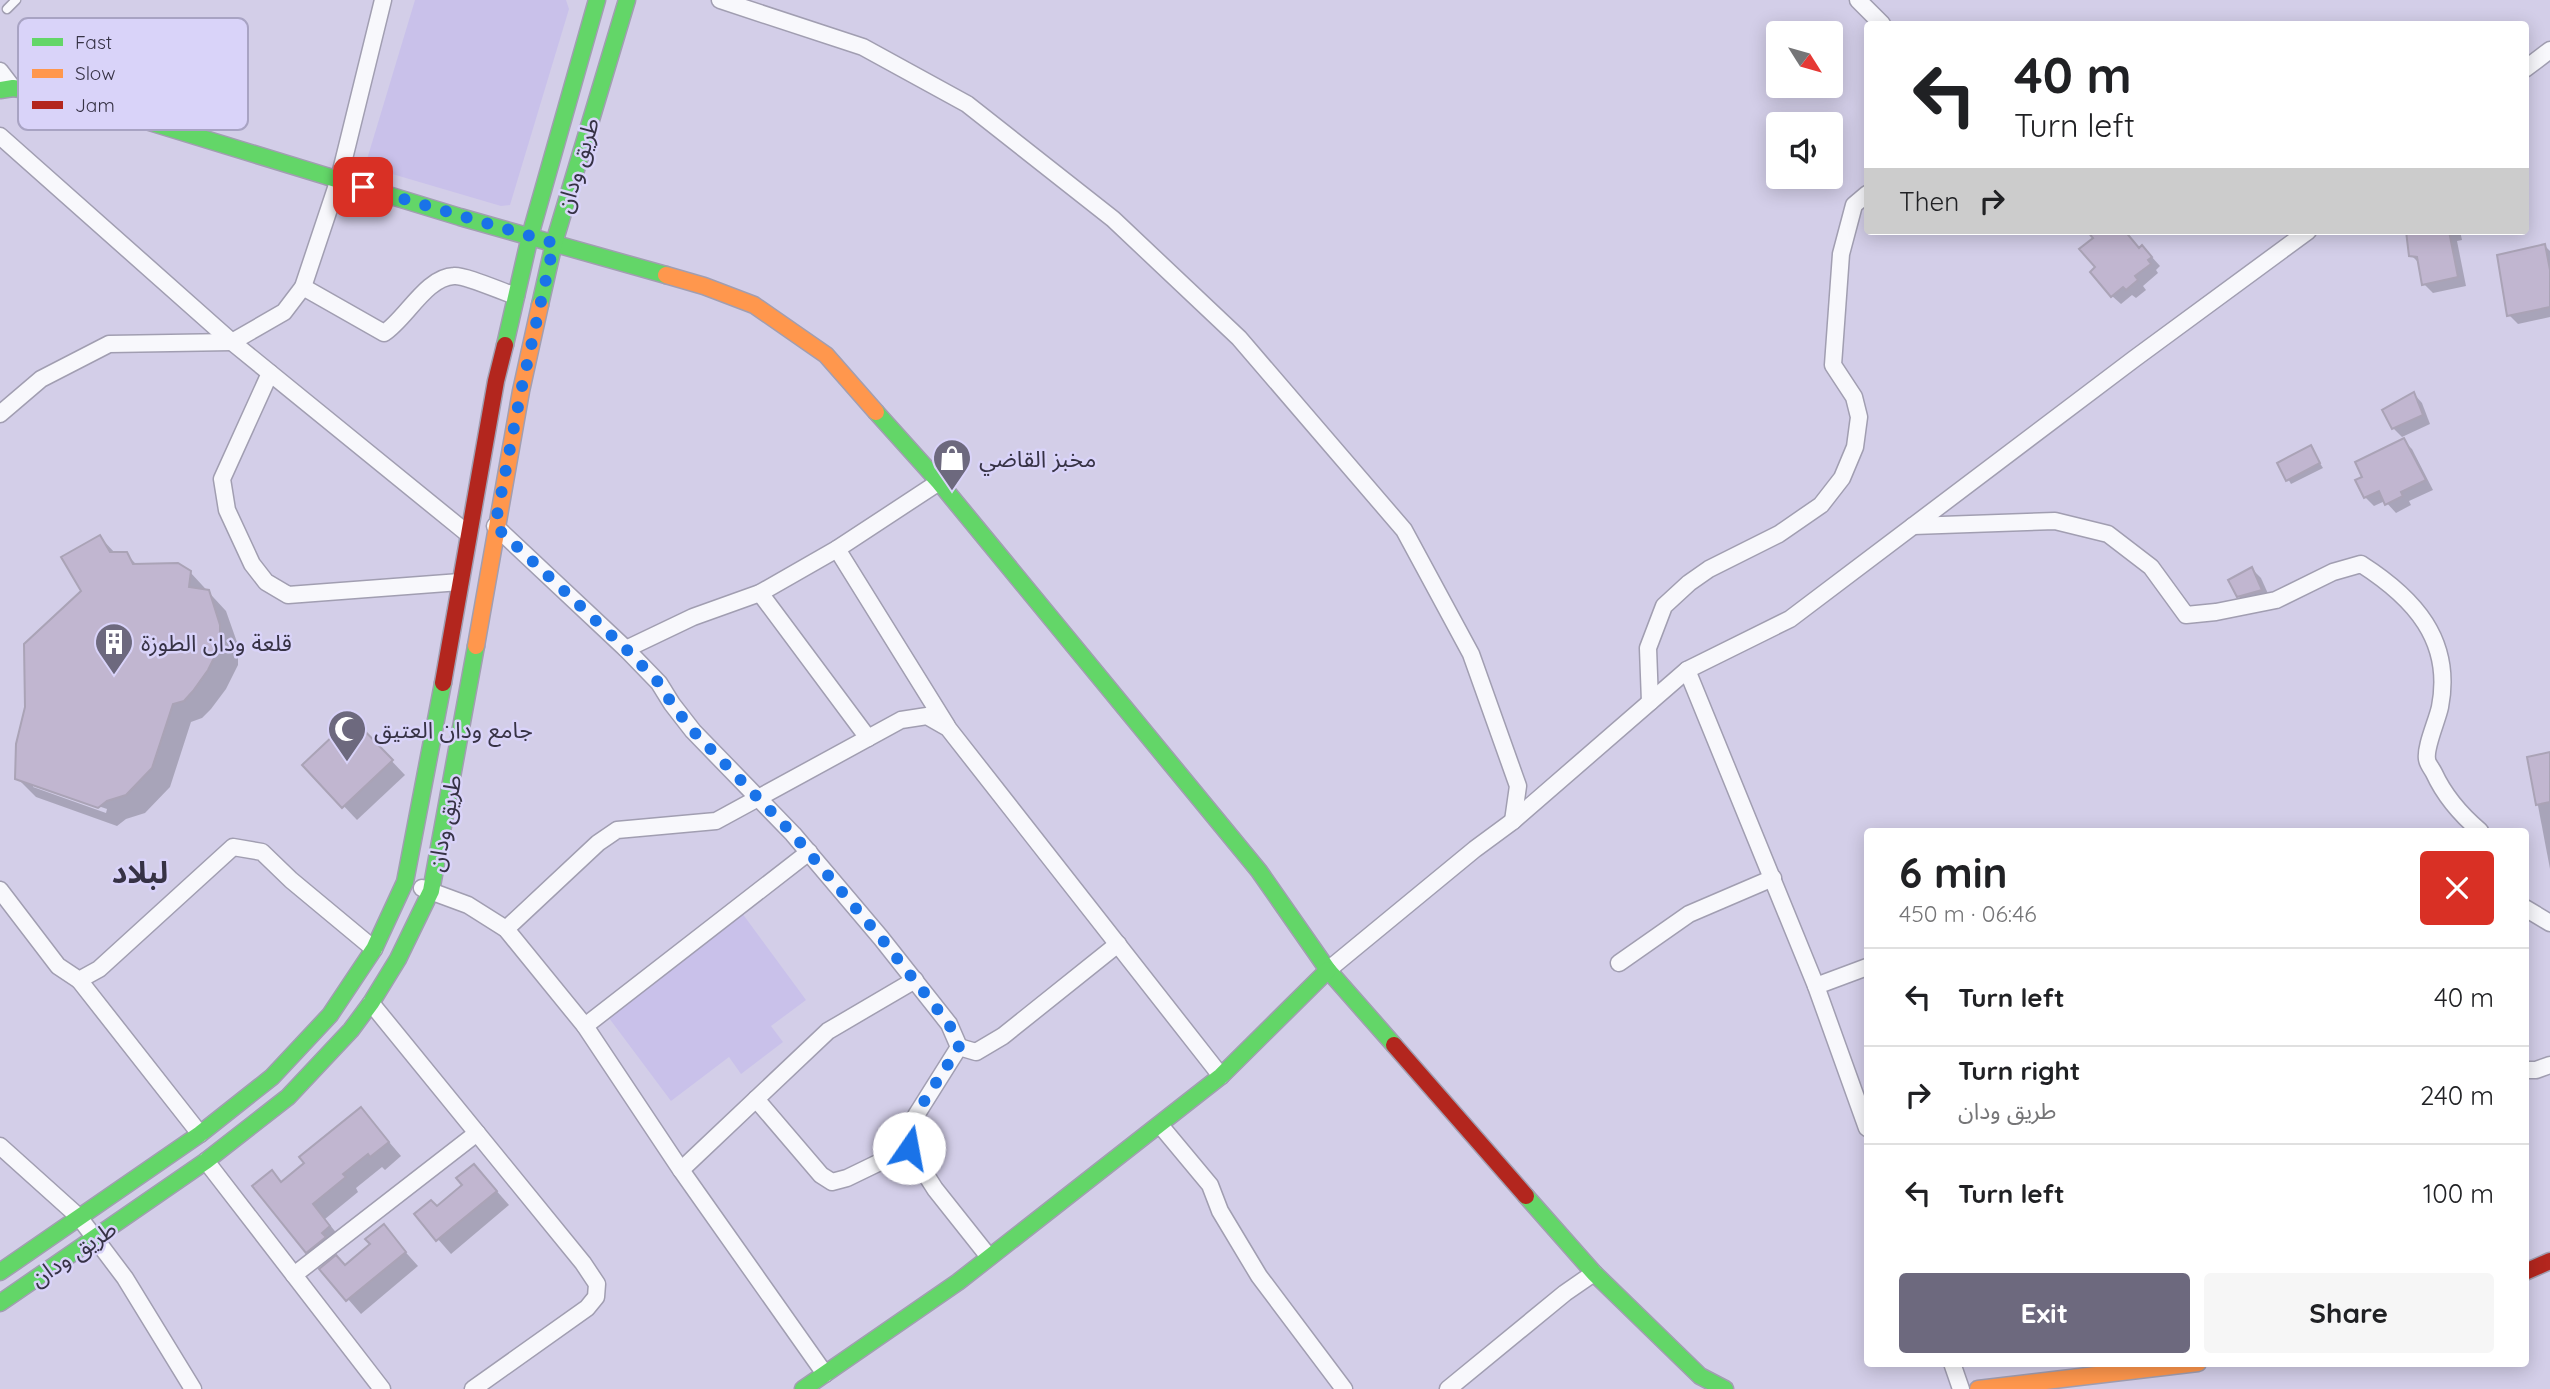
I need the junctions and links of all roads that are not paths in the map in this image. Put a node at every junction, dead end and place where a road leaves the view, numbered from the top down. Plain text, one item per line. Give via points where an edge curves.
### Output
1 (16, 0) edge
2 (383, 0) edge
3 (597, 0) edge
4 (627, 0) edge
5 (720, 0) edge
6 (1858, 0) edge
7 (7, 9) dead end
8 (1879, 21) edge
9 (2550, 50) edge
10 (2529, 66) edge
11 (0, 71) edge
12 (7, 89) edge
13 (177, 130) edge
14 (0, 136) edge
15 (339, 179) junction
16 (1864, 197) edge
17 (2303, 235) edge
18 (530, 236) junction
19 (554, 243) junction
20 (303, 287) junction
21 (516, 296) junction
22 (232, 342) junction
23 (270, 373) junction
24 (0, 414) edge
25 (939, 482) junction
26 (495, 526) junction
27 (1913, 526) junction
28 (468, 534) junction
29 (837, 549) junction
30 (460, 582) junction
31 (760, 593) junction
32 (626, 649) junction
33 (1687, 670) junction
34 (1650, 702) junction
35 (948, 728) junction
36 (868, 738) junction
37 (758, 797) junction
38 (1513, 821) junction
39 (2476, 828) edge
40 (809, 852) junction
41 (1773, 878) junction
42 (405, 882) junction
43 (0, 890) edge
44 (431, 891) junction
45 (2529, 910) edge
46 (2550, 923) edge
47 (506, 929) junction
48 (1118, 944) junction
49 (374, 949) junction
50 (1619, 963) dead end
51 (1864, 968) edge
52 (1328, 970) junction
53 (79, 980) junction
54 (915, 980) junction
55 (1816, 986) junction
56 (371, 1003) junction
57 (585, 1026) junction
58 (959, 1047) junction
59 (2550, 1065) edge
60 (2529, 1070) edge
61 (1221, 1076) junction
62 (756, 1099) junction
63 (1864, 1120) edge
64 (1160, 1125) junction
65 (477, 1133) junction
66 (200, 1134) junction
67 (0, 1146) edge
68 (909, 1148) junction
69 (205, 1161) junction
70 (681, 1170) junction
71 (79, 1217) junction
72 (96, 1238) junction
73 (989, 1257) junction
74 (2550, 1261) edge
75 (2529, 1270) edge
76 (0, 1272) edge
77 (1594, 1273) junction
78 (294, 1275) junction
79 (0, 1303) edge
80 (1953, 1367) edge
81 (2164, 1367) edge
82 (825, 1374) junction
83 (1700, 1376) junction
84 (193, 1389) edge
85 (382, 1389) edge
86 (473, 1389) edge
87 (803, 1389) edge
88 (1344, 1389) edge
89 (1448, 1389) edge
90 (1711, 1389) edge
91 (1725, 1389) edge
92 (1961, 1389) edge
93 (1978, 1389) edge

1 - 7 lane
2 - 15 street
3 - 18 street, طريق ودان
4 - 19 street, طريق ودان
5 - 38 street via 863,47 967,104 1113,219 1239,338 1404,530 1471,654 1518,786
6 - 8 street
9 - 10 street
11 - 12 street
13 - 15 street
14 - 22 street
15 - 18 street
15 - 20 street
16 - 34 street via 1854,205 1841,254 1833,365 1854,397 1859,417 1855,447 1842,478 1821,505 1779,534 1709,569 1664,606 1648,648
17 - 27 street
18 - 19 street
18 - 21 street, طريق ودان
19 - 25 street via 754,305 826,355
19 - 26 street, طريق ودان
20 - 21 street via 384,333 437,281 455,276
20 - 22 street via 284,312
21 - 28 street, طريق ودان
22 - 23 street
22 - 24 street via 108,344 41,379
23 - 28 street
23 - 30 street via 222,479 227,510 252,564 266,582 288,595
25 - 29 street
25 - 52 street via 1259,871
26 - 32 street
26 - 44 street, طريق ودان
27 - 33 street via 1790,619
27 - 39 street via 2055,521 2108,534 2151,567 2186,615 2276,600 2333,572 2361,564 2389,582 2429,627 2443,663 2440,705 2427,758 2441,788
28 - 30 street, طريق ودان
29 - 31 street
29 - 35 street
30 - 42 street, طريق ودان
31 - 32 street via 693,617
31 - 36 street
32 - 37 street via 659,683 693,731
33 - 34 street
33 - 41 street
34 - 38 street
35 - 36 street via 927,716 901,720
35 - 48 street
36 - 37 street
37 - 40 street
37 - 47 street via 716,821 617,830
38 - 52 street
40 - 54 street
40 - 57 street
41 - 50 street via 1689,914
41 - 55 street
42 - 44 street
42 - 49 street, طريق ودان
43 - 53 street via 58,966
44 - 47 street via 468,905
44 - 56 street, طريق ودان
45 - 46 street
47 - 57 street
48 - 58 street via 1003,1036 976,1052
48 - 61 street
49 - 53 street via 262,852 233,846 99,969
49 - 66 street, طريق ودان via 331,1015 272,1077
51 - 55 street
52 - 61 street
52 - 77 street
53 - 66 street
54 - 58 street via 949,1024
54 - 62 street via 828,1031
55 - 63 street
56 - 65 street
56 - 69 street, طريق ودان via 288,1097
57 - 70 street
58 - 68 street via 909,1125
59 - 60 street
61 - 64 street
62 - 68 street via 832,1182
62 - 70 street
64 - 73 street
64 - 88 street via 1210,1185 1220,1211 1259,1276
65 - 78 street
65 - 86 street via 597,1284 596,1297 587,1308
66 - 71 street, طريق ودان
67 - 71 street
68 - 73 street
69 - 72 street, طريق ودان
69 - 78 street
70 - 82 street
71 - 72 street
71 - 76 street, طريق ودان
72 - 79 street, طريق ودان
72 - 84 street
73 - 82 street
74 - 75 street
77 - 83 street
77 - 89 street
78 - 85 street
80 - 92 street
81 - 93 street
82 - 87 street
83 - 90 street
83 - 91 street

